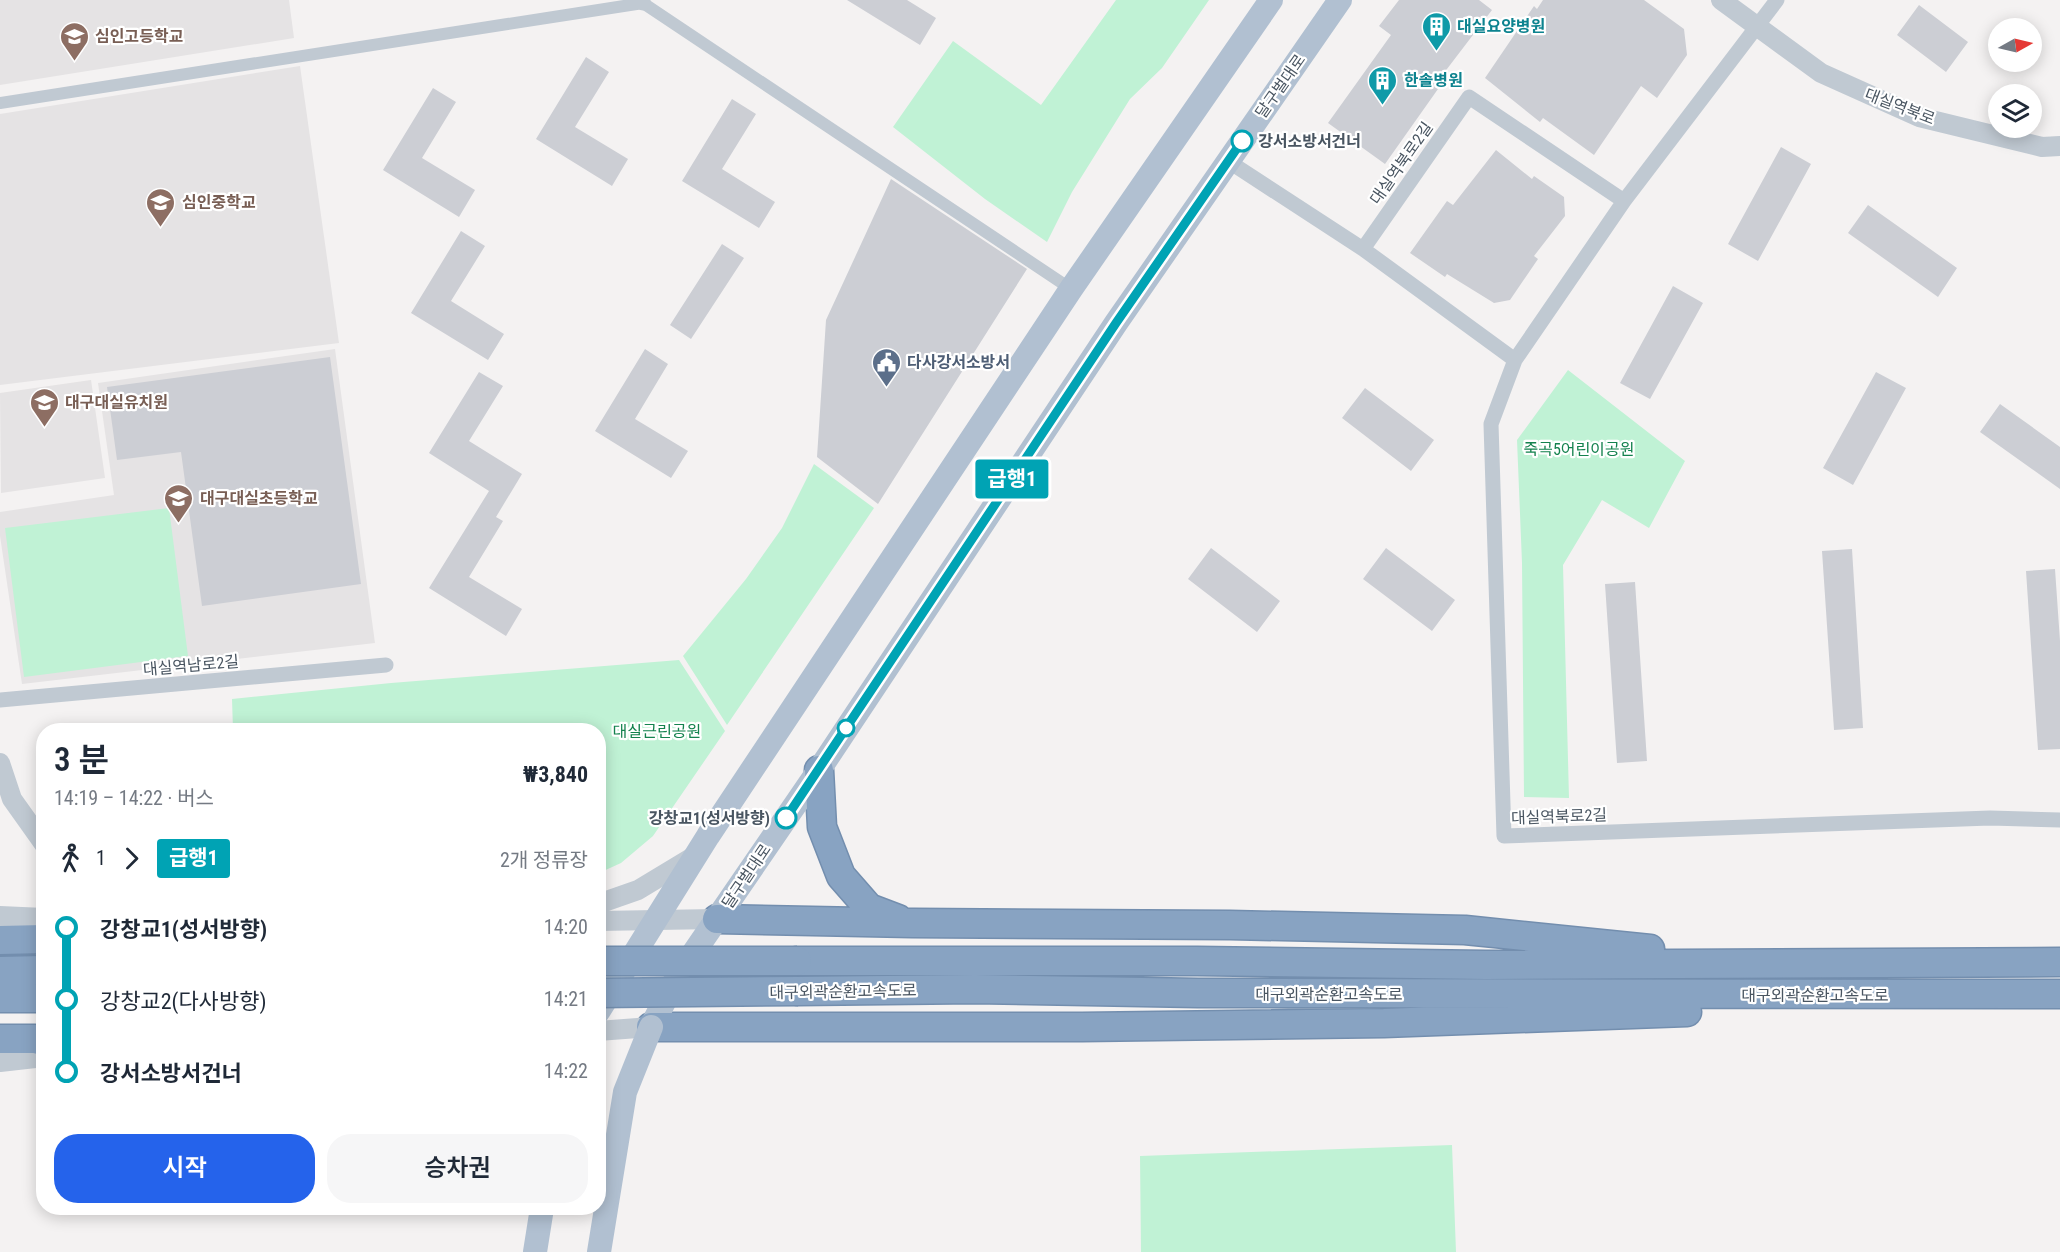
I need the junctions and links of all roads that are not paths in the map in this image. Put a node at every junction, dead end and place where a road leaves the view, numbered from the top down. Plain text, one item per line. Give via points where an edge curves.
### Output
1 (1271, 0) edge
2 (1340, 0) edge
3 (1721, 0) edge
4 (1777, 0) edge
5 (643, 2) edge
6 (1756, 27) junction
7 (0, 103) edge
8 (2060, 146) edge
9 (1228, 161) junction
10 (1624, 201) junction
11 (1363, 249) junction
12 (1071, 289) junction
13 (1515, 360) junction
14 (386, 665) dead end
15 (0, 700) edge
16 (0, 763) edge
17 (819, 770) junction
18 (2060, 820) edge
19 (36, 833) edge
20 (696, 855) junction
21 (606, 901) edge
22 (0, 916) edge
23 (36, 918) edge
24 (717, 919) junction
25 (656, 920) junction
26 (606, 921) edge
27 (912, 923) junction
28 (36, 939) edge
29 (0, 940) edge
30 (606, 961) edge
31 (2060, 962) edge
32 (1777, 964) junction
33 (36, 970) edge
34 (0, 971) edge
35 (606, 993) edge
36 (2060, 994) edge
37 (1895, 995) junction
38 (0, 998) edge
39 (36, 998) edge
40 (606, 999) edge
41 (651, 1028) junction
42 (606, 1031) edge
43 (0, 1039) edge
44 (36, 1039) edge
45 (36, 1057) edge
46 (0, 1062) edge
47 (606, 1208) edge
48 (541, 1215) edge
49 (605, 1215) edge
50 (535, 1252) edge
51 (599, 1252) edge

1 - 12 main road
2 - 9 main road, 달구벌대로
3 - 6 street, 대실역북로
4 - 6 street, 대실역북로2길
5 - 7 street
5 - 12 street
6 - 8 street, 대실역북로 via 1821,73 1919,117 2042,147
6 - 10 street, 대실역북로2길
9 - 11 street
9 - 17 main road, 달구벌대로
10 - 11 street, 대실역북로2길 via 1469,97
10 - 13 street, 대실역북로2길
11 - 13 street
12 - 20 main road
13 - 18 street, 대실역북로2길 via 1491,424 1504,836 1990,818
14 - 15 street, 대실역남로2길
16 - 19 street via 12,799
17 - 24 main road, 달구벌대로
17 - 27 highway via 822,827 841,876 869,908
20 - 21 street via 639,890
20 - 25 main road
22 - 23 street
24 - 25 street
24 - 27 highway
24 - 41 main road, 달구벌대로 via 677,977
25 - 26 street
25 - 40 main road
27 - 32 highway via 1465,930
28 - 29 highway
30 - 32 highway, 대구외곽순환고속도로, bridge
31 - 32 highway, 대구외곽순환고속도로
33 - 34 highway
35 - 37 highway, 대구외곽순환고속도로, bridge via 975,989
36 - 37 highway, 대구외곽순환고속도로
37 - 41 highway via 1572,1018 1384,1023
38 - 39 highway
41 - 42 street
41 - 47 main road, 달구벌대로, bridge via 623,1100
43 - 44 highway
45 - 46 street
48 - 50 main road
49 - 51 main road, 달구벌대로, bridge

